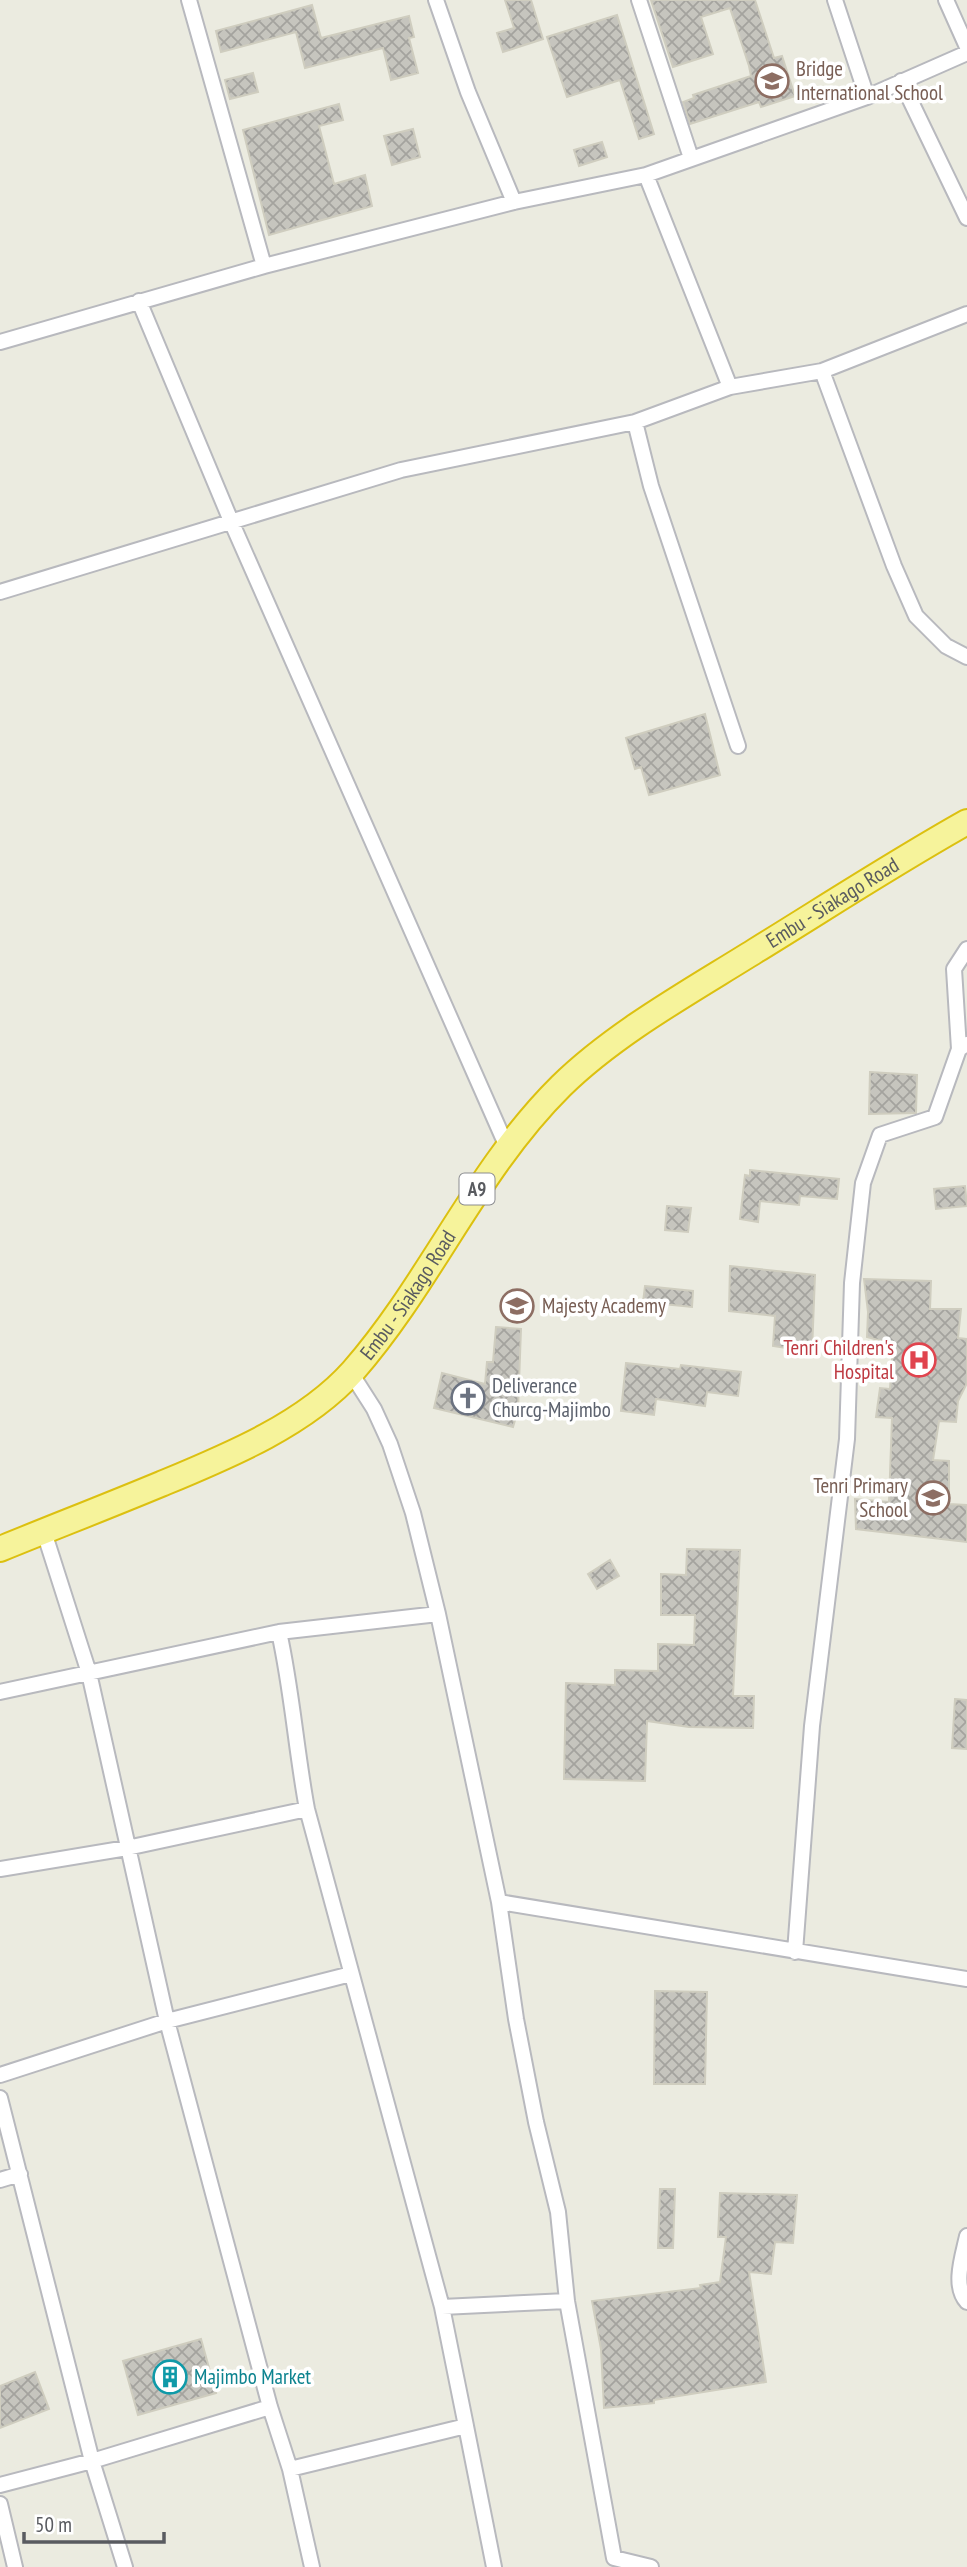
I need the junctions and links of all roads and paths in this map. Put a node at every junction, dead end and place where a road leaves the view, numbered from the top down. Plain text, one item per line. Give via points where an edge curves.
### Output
1 (189, 0) edge
2 (436, 0) edge
3 (639, 0) edge
4 (835, 0) edge
5 (946, 0) edge
6 (967, 47) edge
7 (967, 53) edge
8 (901, 81) junction
9 (867, 97) junction
10 (691, 159) junction
11 (646, 175) junction
12 (514, 202) junction
13 (967, 218) edge
14 (264, 266) junction
15 (139, 301) junction
16 (967, 314) edge
17 (0, 342) edge
18 (822, 371) junction
19 (730, 387) junction
20 (635, 422) junction
21 (231, 522) junction
22 (0, 592) edge
23 (967, 657) edge
24 (738, 746) dead end
25 (967, 822) edge
26 (967, 949) edge
27 (963, 1046) edge
28 (507, 1147) junction
29 (351, 1373) junction
30 (44, 1532) junction
31 (0, 1549) edge
32 (438, 1614) junction
33 (279, 1632) junction
34 (89, 1673) junction
35 (0, 1692) edge
36 (307, 1810) junction
37 (127, 1848) junction
38 (0, 1869) edge
39 (499, 1902) junction
40 (795, 1952) junction
41 (351, 1974) junction
42 (967, 1979) edge
43 (167, 2021) junction
44 (0, 2075) edge
45 (0, 2098) edge
46 (20, 2174) junction
47 (0, 2180) edge
48 (967, 2236) edge
49 (567, 2301) junction
50 (967, 2302) edge
51 (442, 2307) junction
52 (270, 2407) junction
53 (466, 2426) junction
54 (92, 2462) junction
55 (290, 2469) junction
56 (0, 2485) edge
57 (0, 2504) edge
58 (615, 2562) edge
59 (15, 2567) edge
60 (125, 2567) edge
61 (312, 2567) edge
62 (494, 2567) edge
63 (651, 2567) edge

1 - 14 street
2 - 12 street
3 - 10 street
4 - 9 street
5 - 6 street
7 - 8 street
8 - 9 street
8 - 13 street
9 - 10 street
10 - 11 street
11 - 12 street
11 - 19 street
12 - 14 street
14 - 15 street
15 - 17 street
15 - 21 street
16 - 18 street
18 - 19 street
18 - 23 street via 916,616 946,646
19 - 20 street
20 - 21 street via 401,470
20 - 24 street via 651,486
21 - 22 street
21 - 28 street
25 - 28 highway, Embu - Siakago Road / A9 via 887,867 674,1002 564,1083
26 - 27 street via 954,969
27 - 40 street via 936,1117 880,1135 863,1184 852,1283 847,1439 811,1726
28 - 29 highway, Embu - Siakago Road / A9
29 - 30 highway, Embu - Siakago Road / A9 via 283,1426 228,1456
29 - 32 street via 390,1444
30 - 31 highway, Embu - Siakago Road / A9
30 - 34 street
32 - 33 street
32 - 39 street
33 - 34 street
33 - 36 street
34 - 35 street
34 - 37 street
36 - 37 street
36 - 41 street
37 - 38 street
37 - 43 street
39 - 40 street
39 - 49 street via 521,2045 558,2212
40 - 42 street
41 - 43 street
41 - 51 street
43 - 44 street
43 - 52 street
45 - 46 street
46 - 47 street
46 - 54 street
48 - 50 street via 959,2281
49 - 51 street
49 - 58 street
51 - 53 street
52 - 54 street
52 - 55 street
53 - 55 street
53 - 62 street
54 - 56 street
54 - 60 street
55 - 61 street
57 - 59 street
58 - 63 street

